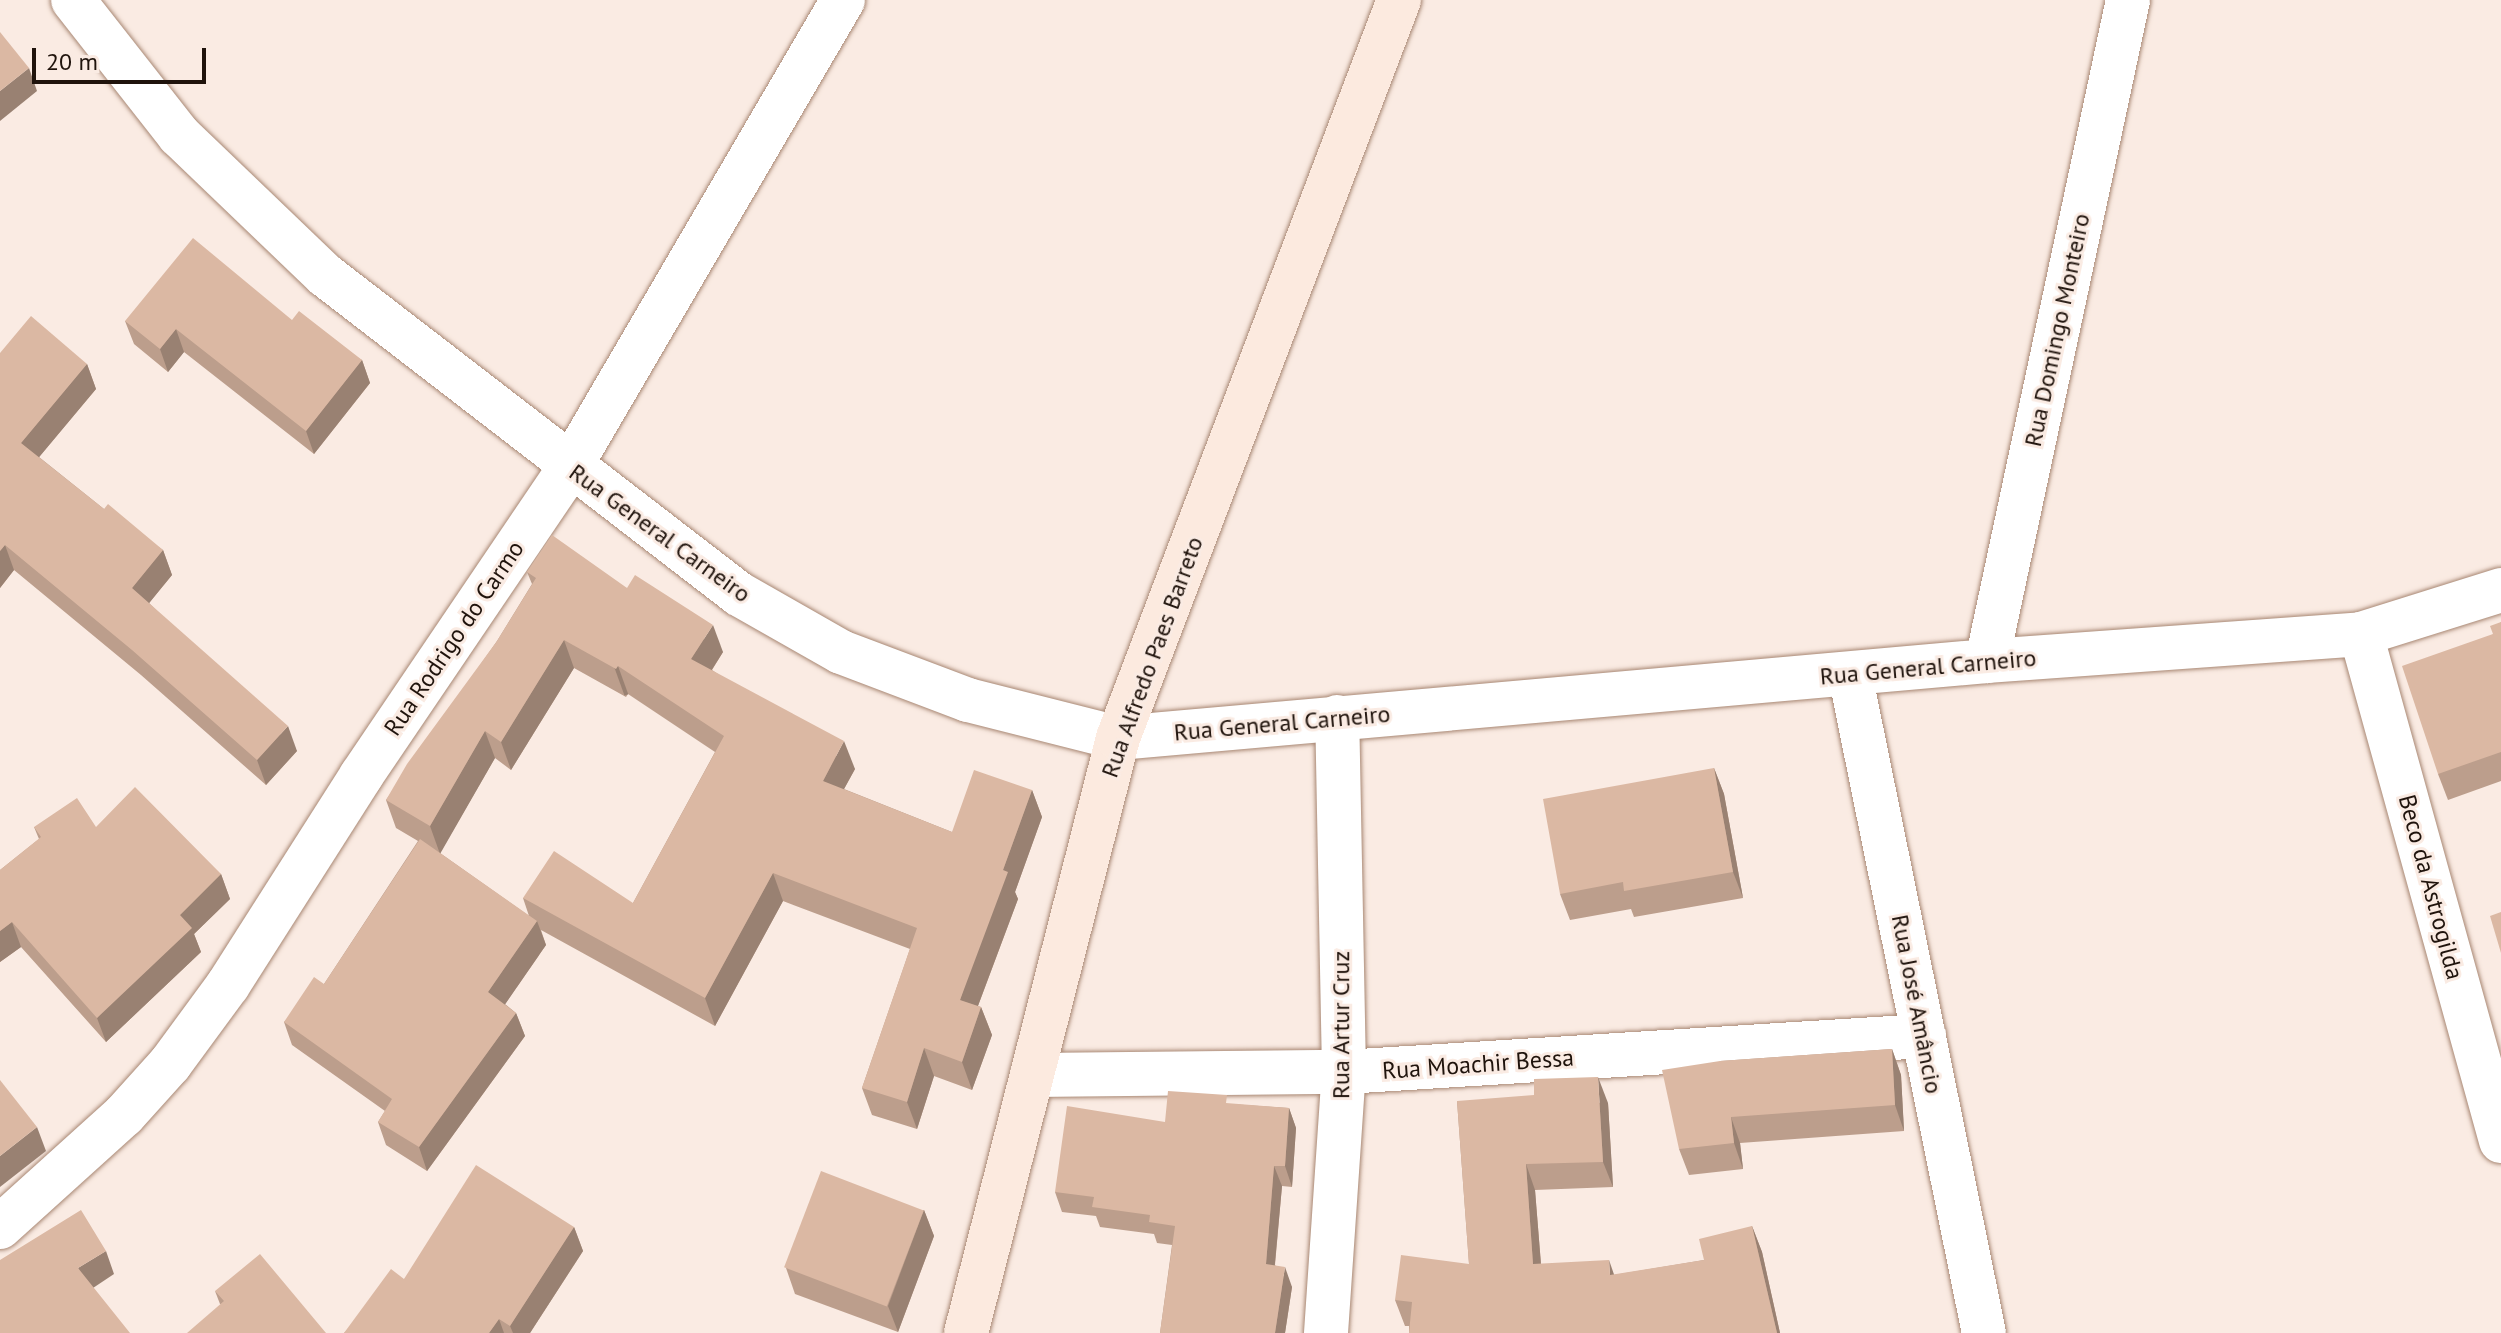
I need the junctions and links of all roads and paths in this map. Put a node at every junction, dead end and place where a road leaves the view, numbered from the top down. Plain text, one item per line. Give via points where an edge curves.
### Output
1 (73, 0) edge
2 (843, 0) edge
3 (1399, 0) edge
4 (2128, 0) edge
5 (570, 467) junction
6 (2501, 590) edge
7 (2361, 634) junction
8 (1987, 661) junction
9 (1850, 674) junction
10 (1337, 717) junction
11 (1118, 738) junction
12 (1924, 1036) junction
13 (1344, 1072) junction
14 (1032, 1075) junction
15 (2501, 1141) edge
16 (0, 1227) edge
17 (966, 1333) edge
18 (1326, 1333) edge
19 (1984, 1333) edge

1 - 5 street, Rua General Carneiro via 179,135 325,275
2 - 5 street, Rua Rodrigo do Carmo
3 - 11 street, Rua Alfredo Paes Barreto
4 - 8 street, Rua Domingo Monteiro
5 - 11 street, Rua General Carneiro via 739,594 841,652 968,700
5 - 16 street, Rua Rodrigo do Carmo via 361,776 228,985 170,1064 80,1157
6 - 7 street, Rua General Carneiro
7 - 8 street, Rua General Carneiro
7 - 15 street, Beco da Astrogilda
8 - 9 street, Rua General Carneiro
9 - 10 street, Rua General Carneiro
9 - 12 street, Rua José Amâncio
10 - 11 street, Rua General Carneiro
10 - 13 street, Rua Artur Cruz
11 - 14 street, Rua Alfredo Paes Barreto
12 - 13 street, Rua Moachir Bessa
12 - 19 street, Rua José Amâncio
13 - 14 street, Rua Moachir Bessa
13 - 18 street, Rua Artur Cruz
14 - 17 street, Rua Alfredo Paes Barreto

